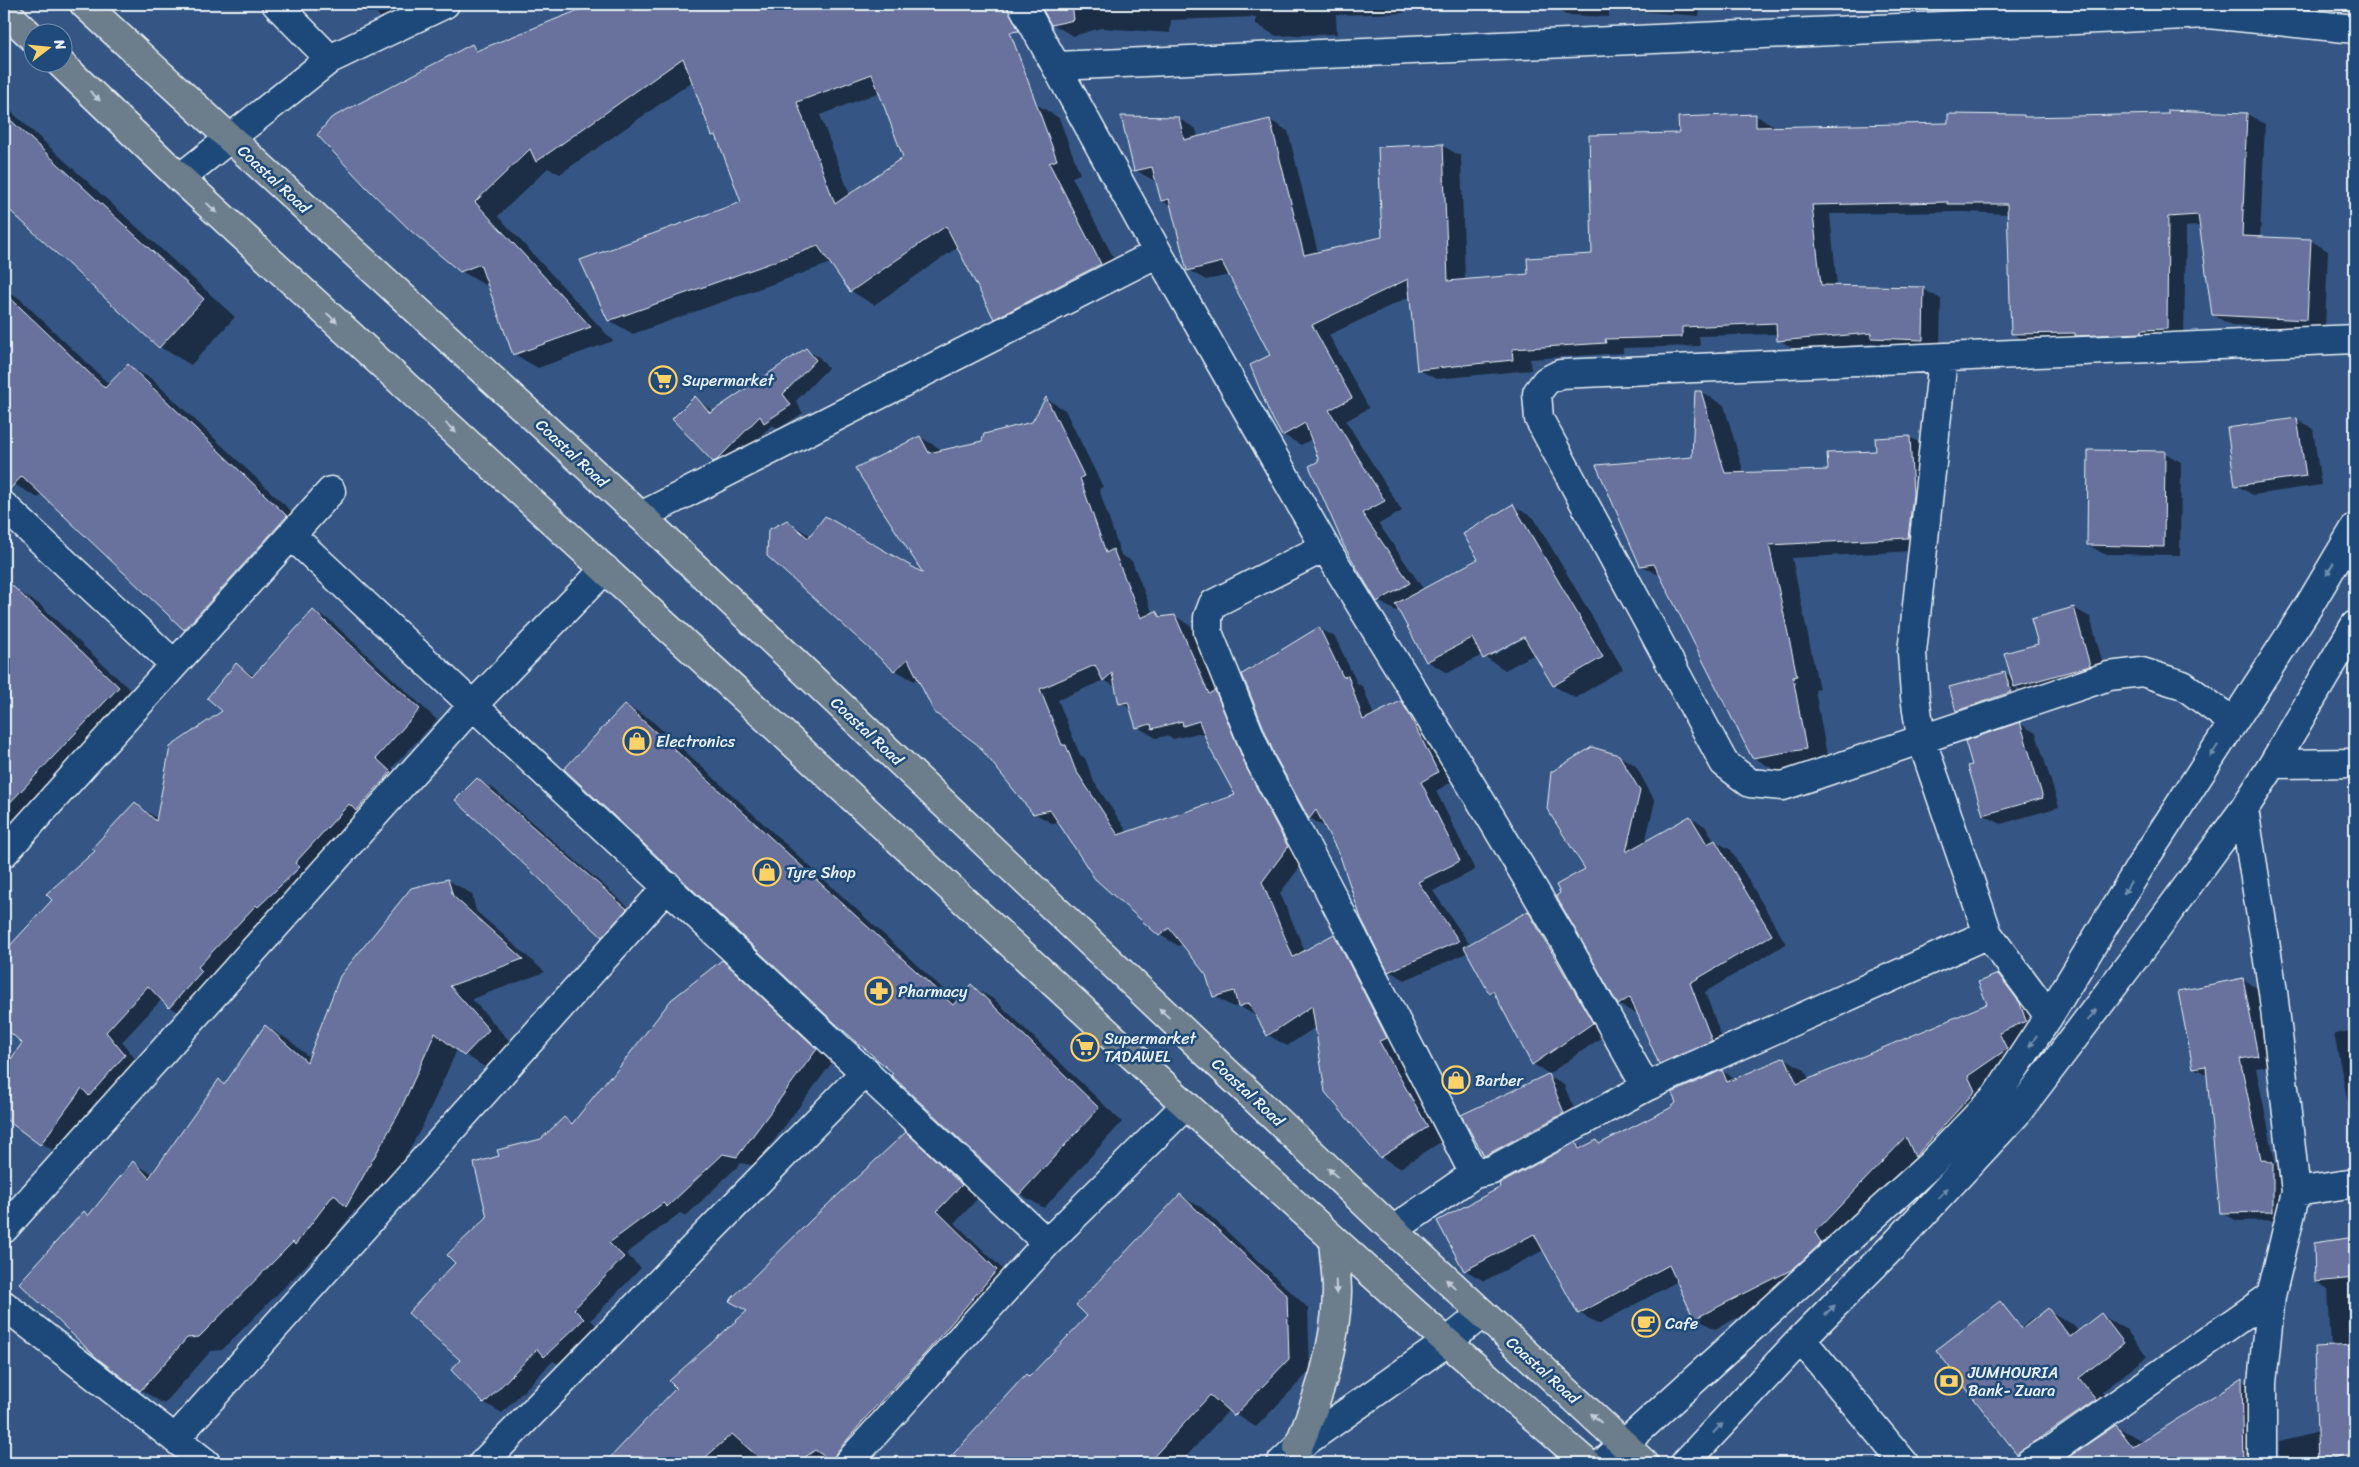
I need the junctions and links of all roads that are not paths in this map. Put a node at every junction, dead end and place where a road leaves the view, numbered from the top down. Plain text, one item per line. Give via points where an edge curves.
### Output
1 (84, 4) edge
2 (276, 4) edge
3 (445, 4) edge
4 (1022, 4) edge
5 (2208, 9) edge
6 (4, 10) edge
7 (22, 27) edge
8 (2355, 29) edge
9 (330, 58) junction
10 (1056, 66) junction
11 (69, 72) edge
12 (230, 138) junction
13 (180, 178) junction
14 (1158, 253) junction
15 (2355, 340) edge
16 (1943, 358) junction
17 (331, 491) dead end
18 (4, 506) edge
19 (641, 516) junction
20 (2355, 528) edge
21 (291, 535) junction
22 (1325, 547) junction
23 (605, 569) junction
24 (2355, 625) edge
25 (173, 663) junction
26 (473, 704) junction
27 (2233, 722) junction
28 (1921, 738) junction
29 (2355, 763) edge
30 (2273, 764) junction
31 (2244, 809) junction
32 (4, 852) edge
33 (668, 886) junction
34 (1988, 934) junction
35 (2050, 1016) junction
36 (866, 1071) junction
37 (1646, 1087) junction
38 (1186, 1105) junction
39 (1474, 1174) junction
40 (2355, 1183) edge
41 (2296, 1192) junction
42 (4, 1229) edge
43 (1393, 1230) junction
44 (1333, 1239) junction
45 (1047, 1242) junction
46 (2271, 1296) junction
47 (4, 1305) edge
48 (1482, 1314) junction
49 (1801, 1339) junction
50 (1447, 1342) junction
51 (175, 1439) junction
52 (1625, 1445) junction
53 (1290, 1455) edge
54 (206, 1463) edge
55 (483, 1463) edge
56 (848, 1463) edge
57 (1587, 1463) edge
58 (1603, 1463) edge
59 (1644, 1463) edge
60 (1685, 1463) edge
61 (1904, 1463) edge
62 (2029, 1463) edge
63 (2262, 1463) edge

1 - 12 highway, Coastal Road
2 - 9 street
3 - 9 street
4 - 10 street
5 - 8 street
5 - 10 street
6 - 7 highway
9 - 12 street
10 - 14 street
11 -> 13 highway
12 - 13 street
12 - 19 highway, Coastal Road
13 -> 23 highway
14 - 19 street
14 - 22 street
15 - 16 street
16 - 28 street via 1912,653
16 - 28 street via 1560,374 1546,381 1537,393 1540,419 1724,763 1750,783 1782,786
17 - 21 street
18 - 25 street
43 -> 19 highway, Coastal Road
20 -> 27 street
21 - 25 street
21 - 26 street
22 - 37 street via 1490,816
22 - 39 street via 1213,604 1208,617 1208,632 1261,764
23 - 26 street
23 - 38 highway
24 - 30 street
25 - 32 street
26 - 33 street
26 - 42 street
27 - 28 street via 2182,685 2142,672 2109,676
27 -> 35 street via 2144,860
28 - 34 street
29 - 30 street
30 - 31 street
31 - 41 street via 2273,992
49 -> 31 street via 1898,1242 2017,1113
33 - 36 street
33 - 51 street
34 - 35 street
34 - 37 street
35 -> 52 street via 1996,1096 1931,1164
36 - 45 street
36 - 55 street
37 - 39 street via 1492,1170
38 - 44 highway
38 - 45 street
39 - 43 street
40 - 41 street
41 - 46 street
48 -> 43 highway, Coastal Road
44 - 50 highway
44 -> 53 highway via 1337,1291 1333,1343 1318,1398
45 - 56 street
46 - 62 street
46 - 63 street via 2262,1383
47 - 51 street
48 - 50 street
52 -> 48 highway, Coastal Road
60 -> 49 street
49 - 61 street
50 - 53 street
50 - 57 highway
51 - 54 street
52 - 58 street
52 - 59 highway, Coastal Road

